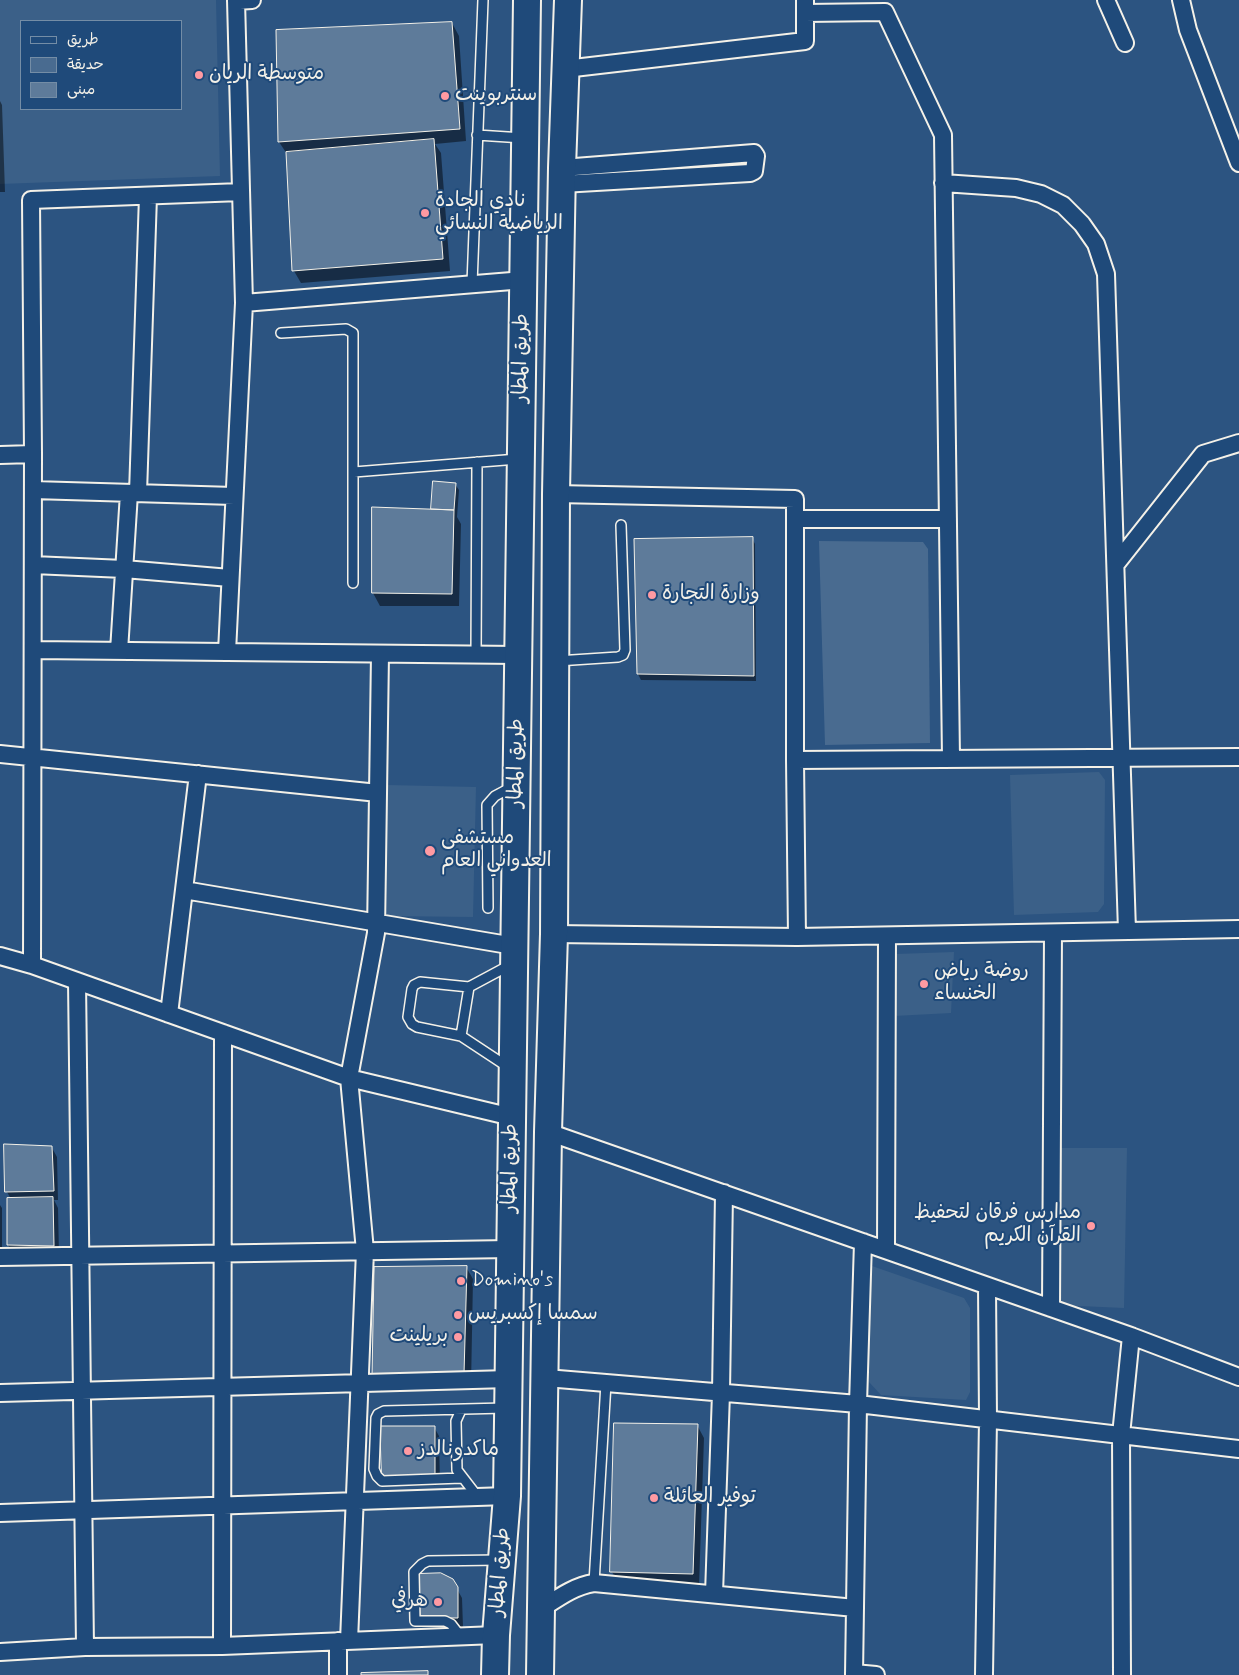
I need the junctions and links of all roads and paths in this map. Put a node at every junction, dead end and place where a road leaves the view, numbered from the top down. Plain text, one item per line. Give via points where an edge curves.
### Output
1 (241, 0) edge
2 (482, 0) edge
3 (528, 0) edge
4 (568, 0) edge
5 (1106, 0) edge
6 (1180, 0) edge
7 (885, 6) edge
8 (805, 7) edge
9 (1125, 44) dead end
10 (565, 69) junction
11 (477, 135) junction
12 (526, 138) junction
13 (704, 157) junction
14 (1239, 163) edge
15 (562, 176) junction
16 (705, 176) junction
17 (943, 184) junction
18 (242, 192) junction
19 (148, 196) junction
20 (524, 280) junction
21 (472, 284) junction
22 (244, 303) junction
23 (281, 333) dead end
24 (1239, 443) edge
25 (33, 454) junction
26 (0, 456) edge
27 (521, 459) junction
28 (477, 462) junction
29 (354, 472) junction
30 (33, 490) junction
31 (134, 493) junction
32 (556, 494) junction
33 (234, 496) junction
34 (795, 519) junction
35 (948, 519) junction
36 (621, 525) dead end
37 (1116, 564) junction
38 (33, 565) junction
39 (124, 569) junction
40 (230, 578) junction
41 (354, 583) dead end
42 (33, 650) junction
43 (119, 651) junction
44 (226, 652) junction
45 (380, 654) junction
46 (476, 654) junction
47 (518, 655) junction
48 (554, 661) junction
49 (0, 754) edge
50 (32, 757) junction
51 (1239, 757) edge
52 (1122, 758) junction
53 (951, 759) junction
54 (795, 760) junction
55 (198, 774) junction
56 (517, 785) junction
57 (378, 793) junction
58 (184, 890) junction
59 (488, 908) dead end
60 (376, 923) junction
61 (1239, 929) edge
62 (1127, 931) junction
63 (1053, 933) junction
64 (554, 934) junction
65 (887, 936) junction
66 (797, 938) junction
67 (514, 955) junction
68 (0, 956) edge
69 (32, 965) junction
70 (77, 981) junction
71 (469, 987) junction
72 (169, 1014) junction
73 (223, 1033) junction
74 (461, 1036) junction
75 (513, 1070) junction
76 (350, 1078) junction
77 (512, 1118) junction
78 (548, 1132) junction
79 (724, 1193) junction
80 (863, 1242) junction
81 (510, 1248) junction
82 (886, 1250) junction
83 (365, 1251) junction
84 (222, 1253) junction
85 (80, 1256) junction
86 (0, 1257) edge
87 (987, 1286) junction
88 (1050, 1308) junction
89 (1131, 1336) junction
90 (1239, 1377) edge
91 (546, 1378) junction
92 (508, 1379) junction
93 (360, 1383) junction
94 (606, 1383) junction
95 (222, 1387) junction
96 (82, 1391) junction
97 (721, 1393) junction
98 (0, 1394) edge
99 (858, 1404) junction
100 (508, 1408) junction
101 (461, 1410) junction
102 (988, 1419) junction
103 (1121, 1435) junction
104 (1239, 1449) edge
105 (461, 1478) junction
106 (477, 1496) junction
107 (507, 1496) junction
108 (355, 1501) junction
109 (222, 1506) junction
110 (84, 1510) junction
111 (0, 1513) edge
112 (502, 1560) junction
113 (594, 1583) junction
114 (714, 1594) junction
115 (541, 1608) junction
116 (855, 1608) junction
117 (496, 1635) junction
118 (461, 1637) junction
119 (343, 1641) junction
120 (222, 1646) junction
121 (85, 1648) junction
122 (0, 1652) edge
123 (854, 1674) edge
124 (338, 1675) edge
125 (495, 1675) edge
126 (540, 1675) edge
127 (876, 1675) edge
128 (984, 1675) edge
129 (1122, 1675) edge

1 - 18 street
2 - 11 lane
3 - 12 main road, طريق المطار
4 - 10 main road, طريق المطار
5 - 9 street
6 - 14 street via 1188,30
7 - 8 street
7 - 17 street via 943,135
8 - 10 street via 805,41
10 - 15 main road, طريق المطار
11 - 12 lane
11 - 21 lane
12 - 20 main road, طريق المطار
13 - 15 street
13 - 16 street
13 - 16 street via 754,153 756,156 754,171 750,173
15 - 16 street
15 - 32 main road, طريق المطار
17 - 35 street
17 - 37 street via 1016,188 1040,194 1063,205 1096,244 1106,274
18 - 19 street
18 - 22 street
19 - 25 street via 32,200
19 - 31 street
20 - 21 street
20 - 27 main road, طريق المطار
21 - 22 street
22 - 33 street
23 - 29 lane via 346,330 353,333
24 - 37 street via 1203,454
25 - 26 street
25 - 30 street
27 - 28 lane
27 - 47 main road, طريق المطار
28 - 29 lane
28 - 46 lane
29 - 41 lane
30 - 31 street
30 - 38 street
31 - 33 street
31 - 39 street
32 - 34 street via 795,499
32 - 48 main road, طريق المطار
33 - 40 street
34 - 35 street
34 - 54 street
35 - 53 street
36 - 48 lane via 623,655
37 - 52 street
38 - 39 street
38 - 42 street
39 - 40 street
39 - 43 street
40 - 44 street
42 - 43 street
42 - 50 street
43 - 44 street
44 - 45 street
45 - 46 street
45 - 57 street
46 - 47 street
47 - 56 main road, طريق المطار
48 - 64 main road, طريق المطار
49 - 50 street
50 - 55 street
50 - 69 street
51 - 52 street
52 - 53 street
52 - 62 street
53 - 54 street
54 - 66 street
55 - 57 street
55 - 58 street
56 - 59 lane via 495,796 487,805
56 - 67 main road, طريق المطار
57 - 60 street
58 - 60 street
58 - 72 street
60 - 67 street
60 - 76 street
61 - 62 street
62 - 63 street
63 - 65 street
63 - 88 street
64 - 66 street
64 - 78 main road, طريق المطار
65 - 66 street
65 - 82 street
67 - 71 lane
67 - 75 main road, طريق المطار
68 - 69 street
69 - 70 street
70 - 72 street
70 - 85 street
71 - 74 lane
71 - 74 lane via 420,982 412,989 408,1017 412,1024
72 - 73 street
73 - 76 street
73 - 84 street
74 - 75 lane
75 - 77 main road, طريق المطار
76 - 77 street
76 - 83 street
77 - 81 main road, طريق المطار
78 - 79 street
78 - 91 main road, طريق المطار
79 - 80 street
79 - 97 street
80 - 82 street
80 - 99 street
81 - 83 street
81 - 92 main road, طريق المطار
82 - 87 street
83 - 84 street
83 - 93 street
84 - 85 street
84 - 95 street
85 - 86 street
85 - 96 street
87 - 88 street
87 - 102 street
88 - 89 street
89 - 90 street
89 - 103 street
91 - 94 street
91 - 115 main road, طريق المطار
92 - 93 street
92 - 100 main road, طريق المطار
93 - 95 street
93 - 108 street
94 - 97 street
94 - 113 lane
95 - 96 street
95 - 109 street
96 - 98 street
96 - 110 street
97 - 99 street
97 - 114 street
99 - 102 street
99 - 116 street
100 - 101 lane
100 - 107 main road, طريق المطار
101 - 105 lane via 456,1420 456,1460
101 - 105 lane via 384,1411 378,1414 374,1469 382,1481
102 - 103 street
102 - 128 street
103 - 104 street
103 - 129 street
105 - 106 lane
106 - 107 street
106 - 108 street
107 - 112 main road, طريق المطار
108 - 109 street
108 - 119 street
109 - 110 street
109 - 120 street
110 - 111 street
110 - 121 street
112 - 117 main road, طريق المطار
112 - 118 lane via 428,1562 414,1572 415,1621 445,1621
113 - 114 street
113 - 115 street via 569,1591
114 - 116 street
115 - 126 main road, طريق المطار
116 - 123 street
117 - 118 street
117 - 125 main road, طريق المطار
118 - 119 street
119 - 120 street
119 - 124 street
120 - 121 street
121 - 122 street
123 - 127 street

